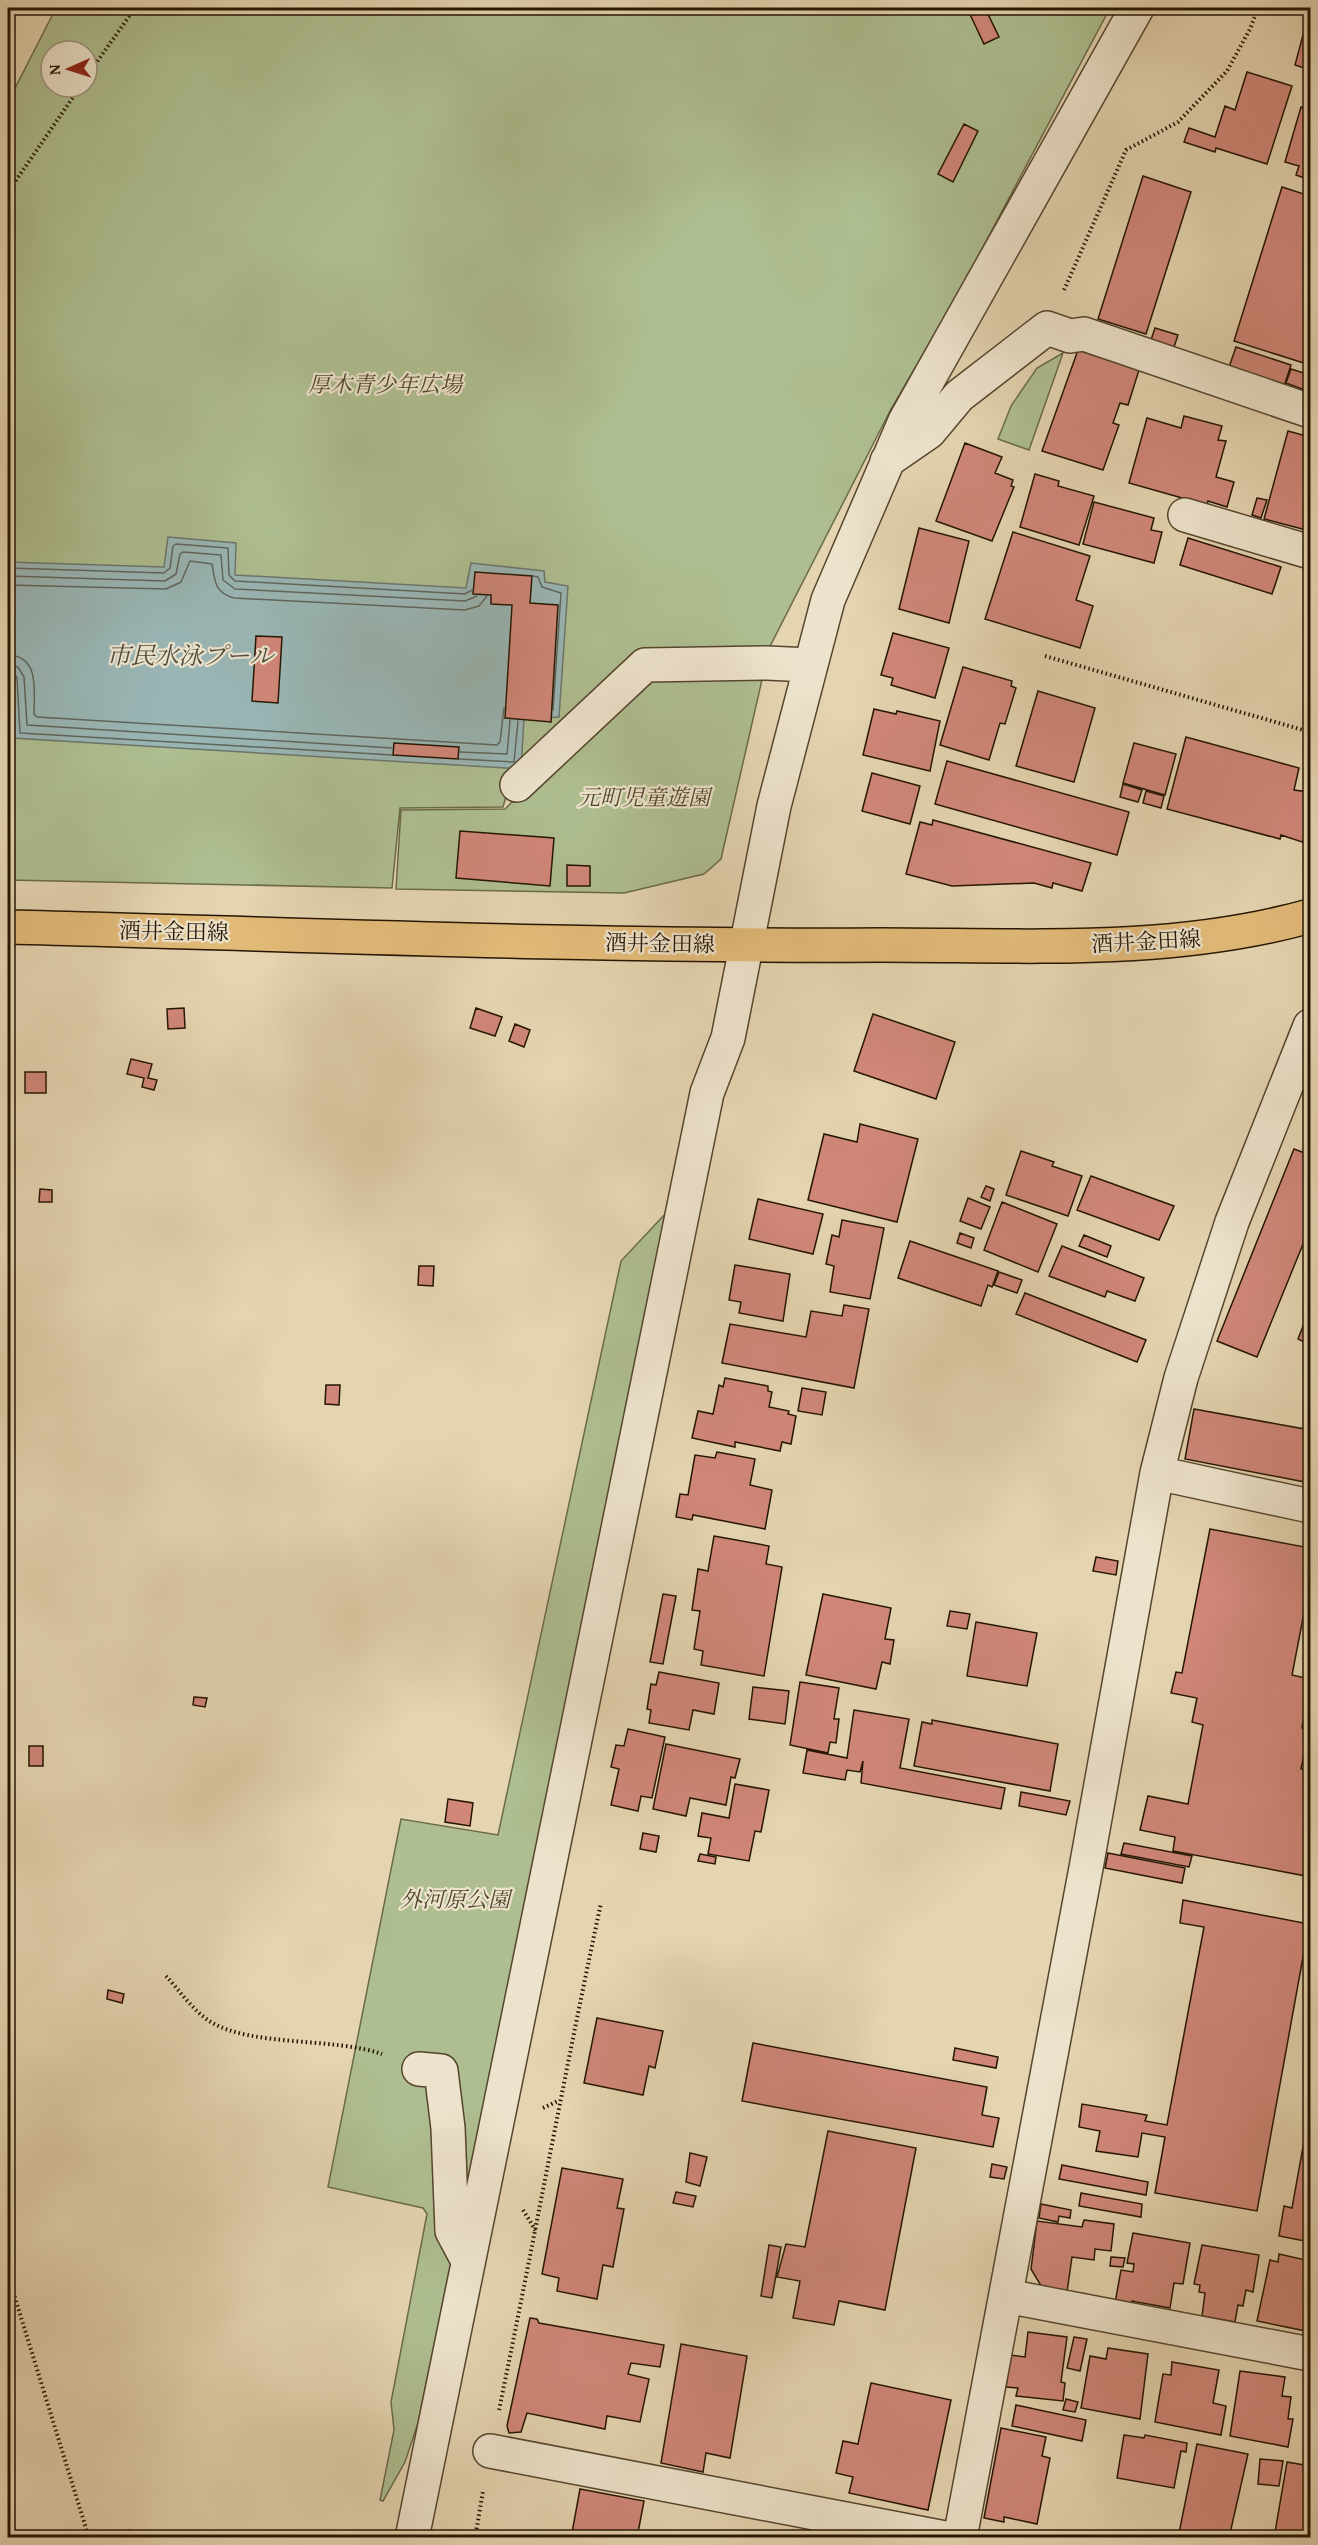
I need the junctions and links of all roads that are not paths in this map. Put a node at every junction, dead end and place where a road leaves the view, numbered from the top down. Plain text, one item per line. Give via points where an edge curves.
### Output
1 (1137, 8) edge
2 (1311, 411) edge
3 (886, 462) junction
4 (1185, 515) dead end
5 (1311, 552) edge
6 (809, 665) junction
7 (517, 785) dead end
8 (1311, 916) edge
9 (8, 927) edge
10 (748, 945) junction
11 (1311, 1026) edge
12 (1157, 1473) junction
13 (1311, 1506) edge
14 (419, 2069) road end
15 (467, 2259) junction
16 (1005, 2296) junction
17 (1311, 2354) edge
18 (490, 2451) road end
19 (412, 2538) edge
20 (945, 2538) edge
21 (960, 2538) edge

1 - 3 street via 927,381
2 - 3 street via 1084,334 1070,336 1047,328 958,396 929,432
3 - 6 street via 828,600
4 - 5 street
6 - 7 street via 645,664
6 - 10 street via 774,806
8 - 10 main road, 酒井金田線 via 1217,937 1106,945
9 - 10 main road, 酒井金田線
10 - 15 street via 728,1038 707,1093
11 - 12 street via 1232,1222 1181,1378
12 - 13 street
12 - 16 street
14 - 15 street via 441,2072 448,2128 452,2231
15 - 19 street
16 - 17 street
16 - 21 street
18 - 20 street

